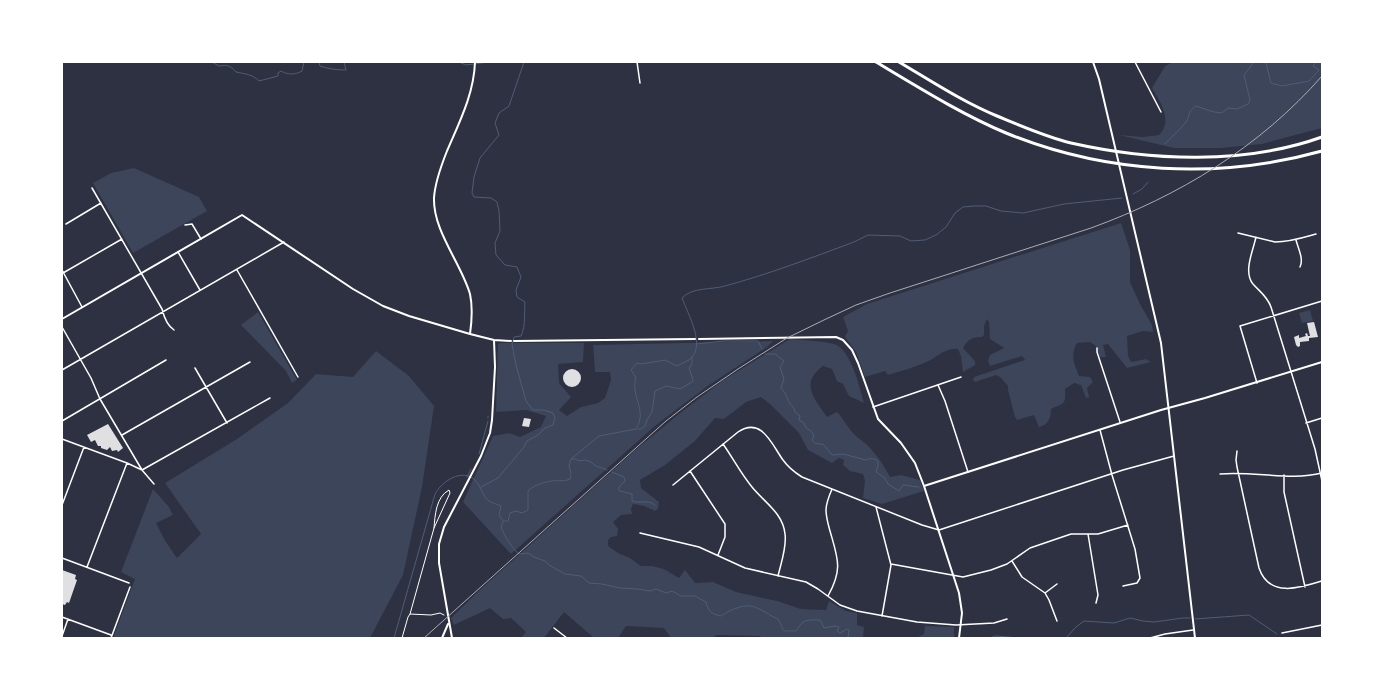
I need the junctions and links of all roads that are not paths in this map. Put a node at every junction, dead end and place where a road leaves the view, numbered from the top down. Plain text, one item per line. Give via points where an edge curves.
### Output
1 (476, 62) edge
2 (637, 62) edge
3 (876, 62) edge
4 (899, 62) edge
5 (1093, 62) edge
6 (1135, 62) edge
7 (640, 83) dead end
8 (1161, 112) dead end
9 (1322, 137) edge
10 (1322, 152) edge
11 (92, 188) dead end
12 (101, 203) junction
13 (66, 224) dead end
14 (185, 225) dead end
15 (1238, 234) dead end
16 (1316, 234) dead end
17 (1256, 237) junction
18 (122, 239) junction
19 (201, 239) junction
20 (1296, 240) junction
21 (284, 242) junction
22 (178, 252) junction
23 (1300, 268) dead end
24 (237, 270) junction
25 (63, 272) edge
26 (141, 273) junction
27 (201, 291) junction
28 (1322, 301) edge
29 (82, 307) junction
30 (162, 312) junction
31 (1274, 315) junction
32 (62, 319) edge
33 (62, 327) edge
34 (174, 330) dead end
35 (470, 334) junction
36 (695, 339) dead end
37 (699, 339) dead end
38 (494, 340) junction
39 (1097, 348) dead end
40 (80, 360) junction
41 (166, 360) dead end
42 (250, 362) dead end
43 (1322, 362) edge
44 (195, 368) dead end
45 (62, 370) edge
46 (1291, 372) junction
47 (961, 377) dead end
48 (298, 378) dead end
49 (1256, 383) junction
50 (938, 385) junction
51 (206, 387) junction
52 (270, 398) dead end
53 (100, 399) junction
54 (873, 407) junction
55 (1169, 408) junction
56 (1322, 418) edge
57 (62, 420) edge
58 (226, 423) junction
59 (1120, 423) junction
60 (1306, 423) junction
61 (1100, 430) junction
62 (122, 435) junction
63 (62, 439) edge
64 (723, 444) junction
65 (84, 447) junction
66 (1238, 451) dead end
67 (1174, 456) junction
68 (126, 463) junction
69 (142, 470) junction
70 (690, 471) junction
71 (968, 472) junction
72 (1238, 473) junction
73 (1321, 473) edge
74 (1220, 474) dead end
75 (1112, 475) junction
76 (1284, 475) junction
77 (1322, 481) edge
78 (154, 484) dead end
79 (673, 485) dead end
80 (924, 486) junction
81 (832, 489) junction
82 (63, 498) edge
83 (62, 505) edge
84 (876, 507) junction
85 (1128, 525) junction
86 (939, 530) junction
87 (640, 533) dead end
88 (1088, 534) junction
89 (717, 556) junction
90 (62, 558) edge
91 (1012, 561) junction
92 (891, 564) junction
93 (88, 568) junction
94 (778, 576) junction
95 (954, 576) junction
96 (1322, 581) edge
97 (129, 582) dead end
98 (1056, 584) dead end
99 (1123, 586) dead end
100 (130, 587) dead end
101 (1305, 587) junction
102 (1045, 593) junction
103 (828, 596) junction
104 (1096, 603) dead end
105 (882, 616) junction
106 (62, 617) edge
107 (68, 619) junction
108 (1007, 619) dead end
109 (1057, 621) dead end
110 (448, 623) junction
111 (960, 625) junction
112 (1322, 625) edge
113 (554, 628) dead end
114 (1194, 630) junction
115 (1282, 633) dead end
116 (112, 635) junction
117 (62, 636) edge
118 (110, 638) edge
119 (442, 638) edge
120 (452, 638) edge
121 (567, 638) edge
122 (959, 638) edge
123 (1150, 638) edge
124 (1195, 638) edge

1 - 35 street via 472,89 436,181 434,199 438,221 470,294
2 - 7 street
3 - 10 highway via 962,112 1006,133 1039,145 1105,162 1164,169 1192,169 1246,166
4 - 9 highway via 995,115 1069,142 1102,149 1164,156 1211,157 1282,148
5 - 55 street via 1161,343
6 - 8 street
11 - 12 street
12 - 13 street
12 - 18 street
14 - 19 street via 192,224
15 - 17 street
16 - 20 street
17 - 20 street via 1275,242
17 - 31 street via 1248,273 1251,281 1267,298
18 - 25 street
18 - 26 street
19 - 21 street via 242,215
19 - 22 street
20 - 23 street via 1301,258
21 - 24 street
21 - 35 street via 353,289 383,306
22 - 26 street
22 - 27 street
24 - 27 street
24 - 48 street
25 - 29 street
26 - 29 street
26 - 30 street
27 - 30 street
28 - 31 street
29 - 32 street
30 - 34 street
30 - 40 street
31 - 46 street
31 - 49 street via 1240,326
33 - 40 street
35 - 38 street
36 - 38 street
37 - 54 street via 843,340 852,350 858,363
38 - 110 street via 491,427 485,448 444,528 439,544 439,563
39 - 59 street
40 - 45 street
40 - 53 street
41 - 53 street
42 - 51 street
43 - 46 street
44 - 51 street
46 - 49 street
46 - 60 street
47 - 50 street
49 - 55 street
50 - 54 street
50 - 71 street
51 - 58 street
51 - 62 street
52 - 58 street
53 - 57 street
53 - 62 street
54 - 80 street via 879,421 910,455
55 - 59 street
55 - 67 street
56 - 60 street
58 - 69 street
59 - 61 street
60 - 73 street
61 - 71 street
61 - 75 street
62 - 69 street
63 - 65 street
64 - 70 street
64 - 81 street via 742,429 758,429 766,434 793,471 805,479
64 - 94 street via 744,476 783,523 785,544
65 - 68 street
65 - 82 street
66 - 72 street
67 - 75 street
67 - 114 street
68 - 69 street
68 - 93 street
69 - 78 street
70 - 79 street
70 - 89 street via 725,524 725,538
71 - 80 street
72 - 74 street
72 - 76 street
72 - 101 street via 1261,573 1267,581 1279,588
73 - 76 street via 1304,476
73 - 77 street
75 - 85 street
75 - 86 street
76 - 101 street via 1284,492
80 - 86 street
81 - 84 street
81 - 103 street via 826,505 826,514 838,556 838,568 836,580
82 - 83 street
84 - 86 street
84 - 92 street
85 - 88 street via 1098,534
85 - 99 street via 1140,578 1134,585
86 - 95 street
87 - 89 street via 695,546
88 - 91 street via 1071,534 1036,545
88 - 104 street via 1098,595
89 - 94 street via 745,568
90 - 93 street
91 - 95 street via 991,570 963,577
91 - 102 street via 1022,577
92 - 95 street
92 - 105 street
93 - 97 street
94 - 103 street via 809,584
95 - 111 street via 962,608
96 - 101 street
98 - 102 street
100 - 116 street
102 - 109 street
103 - 105 street via 844,607
105 - 111 street
106 - 107 street
107 - 116 street
107 - 117 street
108 - 111 street via 994,623
110 - 119 street
110 - 120 street
111 - 122 street
112 - 115 street
113 - 121 street
114 - 123 street
114 - 124 street
116 - 118 street

